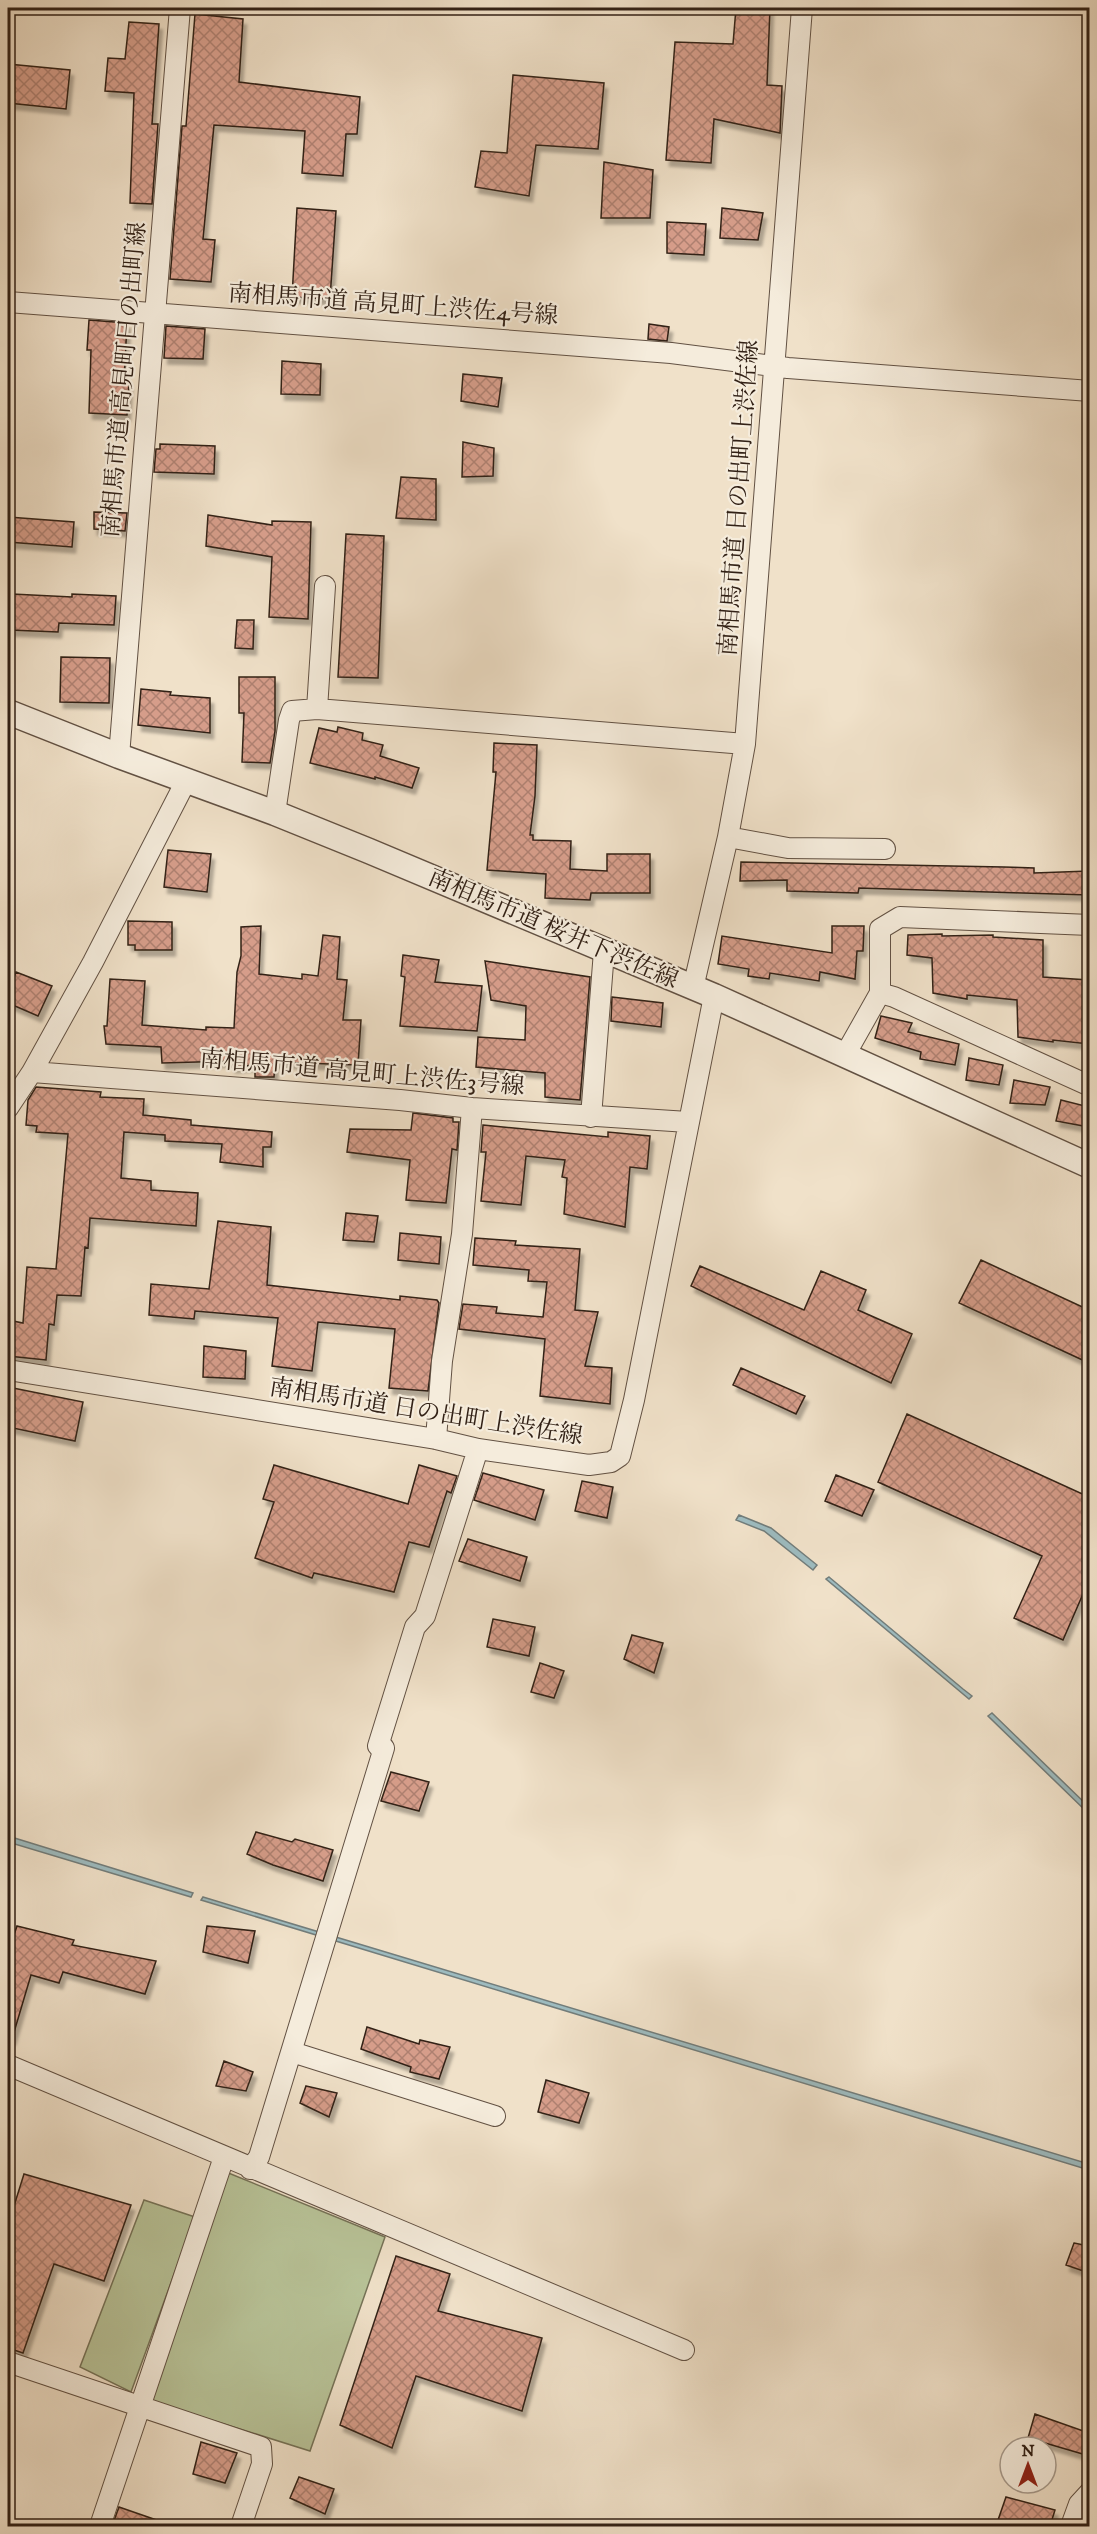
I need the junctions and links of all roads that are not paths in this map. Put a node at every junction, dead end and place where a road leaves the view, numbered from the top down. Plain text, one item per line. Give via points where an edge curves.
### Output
1 (180, 8) edge
2 (802, 8) edge
3 (8, 302) edge
4 (156, 313) junction
5 (774, 366) junction
6 (1089, 391) edge
7 (325, 586) dead end
8 (317, 709) junction
9 (8, 712) edge
10 (745, 744) junction
11 (119, 756) junction
12 (186, 781) junction
13 (275, 813) junction
14 (728, 837) junction
15 (885, 849) dead end
16 (1089, 925) edge
17 (604, 951) junction
18 (704, 992) junction
19 (880, 993) junction
20 (845, 1055) junction
21 (32, 1072) junction
22 (1089, 1086) edge
23 (8, 1105) edge
24 (472, 1108) junction
25 (591, 1117) junction
26 (688, 1122) junction
27 (1089, 1166) edge
28 (8, 1370) edge
29 (436, 1439) junction
30 (478, 1449) junction
31 (292, 2052) junction
32 (8, 2065) edge
33 (495, 2116) dead end
34 (224, 2157) junction
35 (250, 2169) junction
36 (684, 2350) dead end
37 (8, 2362) edge
38 (139, 2407) junction
39 (1089, 2492) edge
40 (100, 2526) edge
41 (241, 2526) edge
42 (1071, 2526) edge

1 - 4 street, 南相馬市道 高見町日の出町線
2 - 5 street, 南相馬市道 日の出町上渋佐線
3 - 4 street, 南相馬市道 高見町上渋佐4号線
4 - 5 street, 南相馬市道 高見町上渋佐4号線 via 660,352
4 - 11 street, 南相馬市道 高見町日の出町線
5 - 6 street, 南相馬市道 高見町上渋佐4号線
5 - 10 street, 南相馬市道 日の出町上渋佐線
7 - 8 street
8 - 10 street
8 - 13 street via 292,711
9 - 11 street, 南相馬市道 桜井下渋佐線
10 - 14 street, 南相馬市道 日の出町上渋佐線
11 - 12 street, 南相馬市道 桜井下渋佐線
12 - 13 street, 南相馬市道 桜井下渋佐線
12 - 21 street
13 - 17 street, 南相馬市道 桜井下渋佐線
14 - 15 street via 788,848
14 - 18 street, 南相馬市道 日の出町上渋佐線
16 - 19 street via 900,917 880,929
17 - 18 street, 南相馬市道 桜井下渋佐線
17 - 25 street
18 - 20 street, 南相馬市道 桜井下渋佐線
18 - 26 street, 南相馬市道 日の出町上渋佐線
19 - 20 street
19 - 22 street
20 - 27 street, 南相馬市道 桜井下渋佐線
21 - 23 street
21 - 24 street, 南相馬市道 高見町上渋佐3号線
24 - 25 street, 南相馬市道 高見町上渋佐3号線
24 - 29 street via 462,1234 442,1361
25 - 26 street, 南相馬市道 高見町上渋佐3号線
26 - 30 street, 南相馬市道 日の出町上渋佐線 via 620,1456 611,1462 589,1465
28 - 29 street, 南相馬市道 日の出町上渋佐線
29 - 30 street, 南相馬市道 日の出町上渋佐線
30 - 31 street via 425,1616 415,1627 378,1746 384,1748
31 - 33 street
31 - 35 street via 259,2157
32 - 34 street
34 - 35 street
34 - 38 street
35 - 36 street
37 - 38 street
38 - 40 street
38 - 41 street via 261,2447 262,2464
39 - 42 street via 1079,2504

